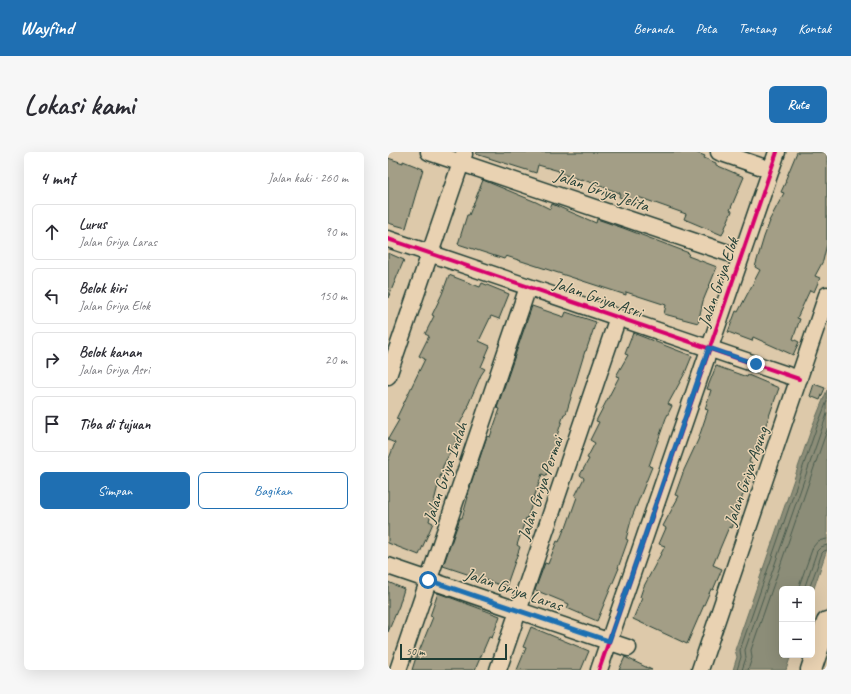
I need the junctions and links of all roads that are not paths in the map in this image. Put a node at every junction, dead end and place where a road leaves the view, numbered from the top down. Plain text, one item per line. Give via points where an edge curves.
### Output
1 (429, 152) edge
2 (719, 152) edge
3 (777, 152) edge
4 (462, 157) edge
5 (771, 170) junction
6 (388, 239) edge
7 (430, 254) junction
8 (740, 257) junction
9 (528, 287) junction
10 (827, 295) edge
11 (618, 317) junction
12 (709, 348) junction
13 (388, 376) edge
14 (799, 378) junction
15 (388, 566) edge
16 (428, 580) junction
17 (518, 611) junction
18 (827, 622) edge
19 (609, 641) junction
20 (628, 648) dead end
21 (398, 670) edge
22 (498, 670) edge
23 (599, 670) edge
24 (700, 670) edge
25 (811, 670) edge

1 - 4 street, Jalan Griya Jelita
2 - 5 street
3 - 5 street, Jalan Griya Elok
4 - 7 street
4 - 8 street, Jalan Griya Jelita
5 - 8 street, Jalan Griya Elok
6 - 7 street, Jalan Griya Asri
7 - 9 street, Jalan Griya Asri
7 - 13 street
8 - 12 street, Jalan Griya Elok
9 - 11 street, Jalan Griya Asri
9 - 16 street, Jalan Griya Indah
10 - 14 street, Jalan Griya Agung
11 - 12 street, Jalan Griya Asri
11 - 17 street, Jalan Griya Permai
12 - 14 street, Jalan Griya Asri
12 - 19 street, Jalan Griya Elok
14 - 24 street, Jalan Griya Agung
15 - 16 street, Jalan Griya Laras
16 - 17 street, Jalan Griya Laras
16 - 21 street, Jalan Griya Indah
17 - 19 street, Jalan Griya Laras
17 - 22 street, Jalan Griya Permai
18 - 25 main road
19 - 20 street, Jalan Griya Laras
19 - 23 street, Jalan Griya Elok

